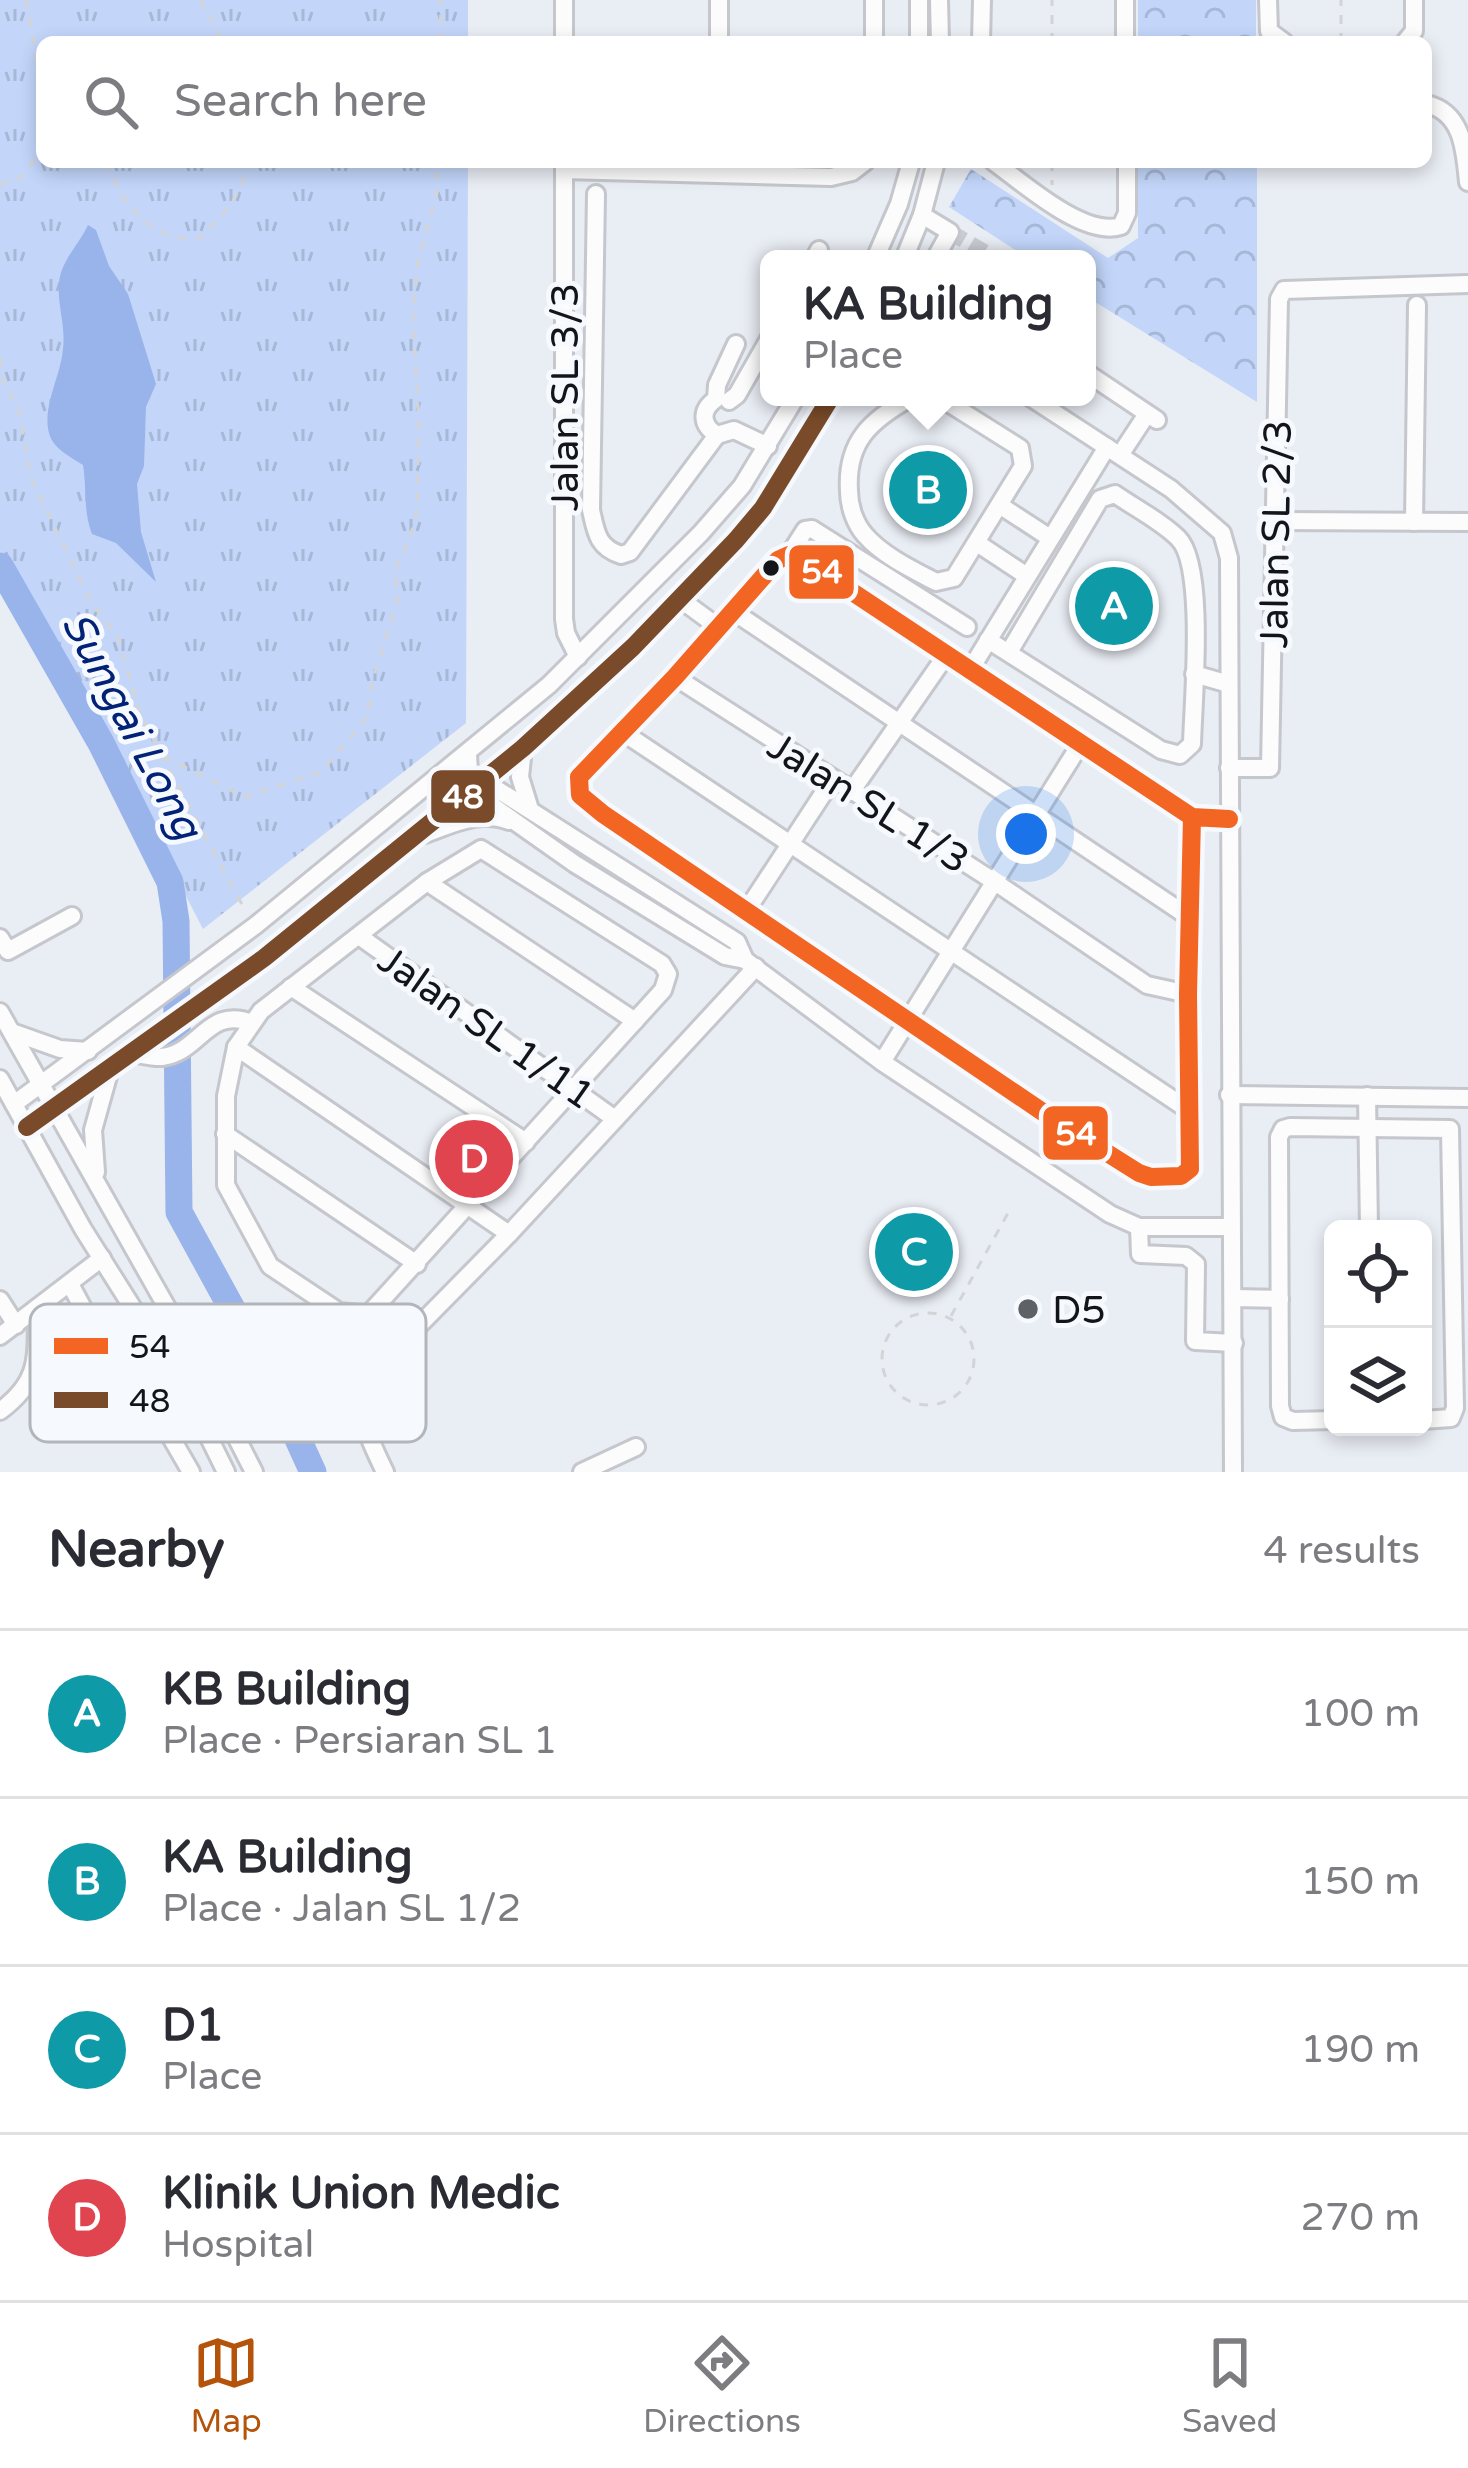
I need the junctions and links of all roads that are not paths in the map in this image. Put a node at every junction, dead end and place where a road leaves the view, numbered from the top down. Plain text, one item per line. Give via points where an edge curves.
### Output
1 (565, 0) edge
2 (719, 0) edge
3 (874, 0) edge
4 (919, 0) edge
5 (940, 0) edge
6 (982, 0) edge
7 (1125, 0) edge
8 (1268, 0) edge
9 (1414, 0) edge
10 (565, 36) edge
11 (719, 36) edge
12 (874, 36) edge
13 (919, 36) edge
14 (940, 36) edge
15 (981, 36) edge
16 (1125, 36) edge
17 (1276, 36) edge
18 (1410, 36) edge
19 (1432, 105) edge
20 (565, 168) edge
21 (718, 168) edge
22 (857, 168) edge
23 (909, 168) edge
24 (934, 168) edge
25 (1002, 168) edge
26 (1127, 168) edge
27 (1468, 182) edge
28 (596, 194) dead end
29 (922, 215) junction
30 (879, 250) edge
31 (909, 250) edge
32 (940, 250) tunnel mouth
33 (1468, 284) edge
34 (1417, 304) dead end
35 (736, 344) dead end
36 (760, 355) edge
37 (1096, 379) edge
38 (723, 400) junction
39 (791, 406) edge
40 (825, 406) edge
41 (897, 406) edge
42 (953, 406) edge
43 (1044, 406) edge
44 (730, 429) junction
45 (770, 441) junction
46 (1114, 451) junction
47 (1001, 506) junction
48 (1275, 521) junction
49 (1468, 521) edge
50 (1414, 522) junction
51 (1050, 538) junction
52 (977, 543) junction
53 (795, 556) junction
54 (1027, 576) junction
55 (680, 599) junction
56 (734, 612) junction
57 (718, 627) junction
58 (967, 627) dead end
59 (988, 640) junction
60 (1009, 652) junction
61 (947, 654) junction
62 (578, 657) junction
63 (970, 670) junction
64 (1194, 674) junction
65 (675, 677) junction
66 (1229, 684) junction
67 (901, 725) junction
68 (624, 733) junction
69 (1081, 743) junction
70 (523, 748) junction
71 (1229, 768) junction
72 (467, 773) junction
73 (832, 780) junction
74 (851, 793) junction
75 (530, 807) junction
76 (1035, 814) junction
77 (1192, 817) junction
78 (1228, 819) junction
79 (516, 823) junction
80 (408, 840) junction
81 (790, 844) junction
82 (427, 882) junction
83 (995, 882) junction
84 (746, 913) junction
85 (72, 916) dead end
86 (1189, 917) junction
87 (359, 936) junction
88 (4, 944) edge
89 (954, 952) junction
90 (751, 963) junction
91 (291, 987) junction
92 (1188, 994) junction
93 (0, 1012) edge
94 (635, 1021) junction
95 (909, 1021) junction
96 (252, 1023) junction
97 (11, 1032) junction
98 (236, 1047) junction
99 (88, 1051) junction
100 (131, 1053) junction
101 (882, 1062) junction
102 (110, 1068) junction
103 (0, 1078) edge
104 (41, 1087) junction
105 (574, 1088) junction
106 (1229, 1095) junction
107 (1367, 1096) junction
108 (1468, 1098) edge
109 (14, 1104) junction
110 (55, 1110) junction
111 (1190, 1111) junction
112 (615, 1119) junction
113 (27, 1127) junction
114 (1367, 1128) junction
115 (225, 1134) junction
116 (526, 1142) junction
117 (100, 1190) junction
118 (468, 1204) junction
119 (1369, 1220) edge
120 (1139, 1227) junction
121 (1230, 1227) junction
122 (509, 1234) junction
123 (102, 1258) junction
124 (417, 1264) junction
125 (70, 1284) junction
126 (1233, 1298) junction
127 (1280, 1299) junction
128 (0, 1300) edge
129 (42, 1304) edge
130 (81, 1304) edge
131 (130, 1304) edge
132 (164, 1304) edge
133 (327, 1304) edge
134 (379, 1304) edge
135 (30, 1314) edge
136 (426, 1318) edge
137 (16, 1325) junction
138 (0, 1336) edge
139 (1234, 1343) junction
140 (30, 1380) edge
141 (0, 1411) edge
142 (1432, 1419) edge
143 (1324, 1420) edge
144 (174, 1442) edge
145 (212, 1442) edge
146 (240, 1442) edge
147 (371, 1442) edge
148 (636, 1447) dead end
149 (191, 1472) edge
150 (226, 1472) edge
151 (254, 1472) edge
152 (386, 1472) edge
153 (582, 1472) edge
154 (1233, 1472) edge

1 - 10 street
2 - 11 street
3 - 12 street
4 - 13 street
5 - 14 street
6 - 15 street
7 - 16 street
8 - 17 street
9 - 18 street
19 - 27 street via 1458,130
20 - 62 street, Jalan SL 3/3 via 566,633
21 - 22 street via 831,176
23 - 30 street
24 - 29 street
25 - 26 street via 1099,229 1121,226 1127,214
28 - 44 street via 597,539 608,551 630,552
29 - 31 street
29 - 32 street via 950,232
33 - 48 street, Jalan SL 2/3 via 1284,290
34 - 50 street
35 - 38 street via 717,385
36 - 38 street via 737,395
37 - 46 street via 1152,417
38 - 44 street via 738,411
38 - 44 street via 706,406 703,418 707,429
39 - 45 street
40 - 55 street via 763,508
41 - 52 street via 856,439 848,478 863,534 936,582 954,578
42 - 47 street via 1020,448 1023,472
43 - 46 street
44 - 45 street
45 - 62 street via 701,533
46 - 51 street
46 - 66 street via 1222,533
47 - 51 street
47 - 52 street
48 - 50 street
48 - 71 street, Jalan SL 2/3 via 1270,768
49 - 50 street
51 - 54 street
52 - 54 street
53 - 56 street via 778,560
53 - 58 street via 812,529
53 - 61 street
54 - 59 street
55 - 57 street
55 - 70 street
56 - 57 street
56 - 67 street
57 - 65 street
59 - 60 street
59 - 63 street
60 - 64 street via 1180,755 1192,744
60 - 64 street via 1100,500 1115,494 1181,540 1194,566
61 - 63 street
61 - 67 street
62 - 72 street
63 - 69 street
64 - 66 street
65 - 68 street
65 - 73 street, Jalan SL 1/3
66 - 71 street
67 - 74 street
67 - 76 street
68 - 81 street
68 - 84 street via 579,777 580,796
69 - 76 street
69 - 77 street
70 - 72 street
70 - 75 street via 520,777
71 - 78 street
72 - 75 street
72 - 79 street
72 - 80 street
72 - 99 street
73 - 74 street, Jalan SL 1/3
73 - 81 street
74 - 83 street, Jalan SL 1/3
75 - 90 street via 737,942
76 - 83 street
76 - 86 street
77 - 78 street
77 - 86 street
78 - 106 street
79 - 80 street via 469,818
79 - 90 street via 725,956
80 - 100 street via 265,958
81 - 84 street
81 - 89 street
82 - 87 street
82 - 94 street
82 - 94 street via 482,849 662,964 663,990
83 - 89 street
83 - 92 street, Jalan SL 1/3 via 1148,985
84 - 95 street
85 - 88 street
86 - 92 street
87 - 91 street
87 - 105 street, Jalan SL 1/11
89 - 95 street
89 - 111 street
90 - 101 street
90 - 112 street
91 - 96 street
91 - 116 street
92 - 111 street
93 - 97 street
94 - 105 street
95 - 101 street
95 - 111 street via 1151,1177 1190,1169
96 - 98 street
96 - 100 street via 216,1022 164,1057
97 - 99 street
97 - 104 street
98 - 115 street
98 - 118 street
99 - 104 street
100 - 102 street
101 - 120 street
102 - 110 street
102 - 117 street via 93,1130
103 - 109 street
104 - 109 street
104 - 110 street
105 - 112 street, Jalan SL 1/11
105 - 116 street
106 - 107 street
106 - 121 street
107 - 108 street
107 - 114 street
109 - 113 street
110 - 113 street
110 - 117 street
112 - 122 street
113 - 123 street
114 - 119 street
114 - 127 street via 1283,1129
114 - 142 street via 1441,1126 1453,1138 1456,1408 1451,1418
115 - 124 street
115 - 133 street via 226,1185 270,1266
116 - 118 street
117 - 132 street
118 - 122 street
118 - 124 street
120 - 121 street
120 - 139 street via 1140,1254 1186,1256 1196,1264 1196,1341
121 - 126 street
122 - 136 street
123 - 125 street
123 - 131 street
124 - 134 street
125 - 129 street
125 - 130 street
126 - 127 street
126 - 139 street
127 - 143 street via 1283,1417
128 - 137 street
135 - 137 street
137 - 138 street
139 - 154 street
140 - 141 street
144 - 149 street
145 - 150 street
146 - 151 street
147 - 152 street
148 - 153 street

